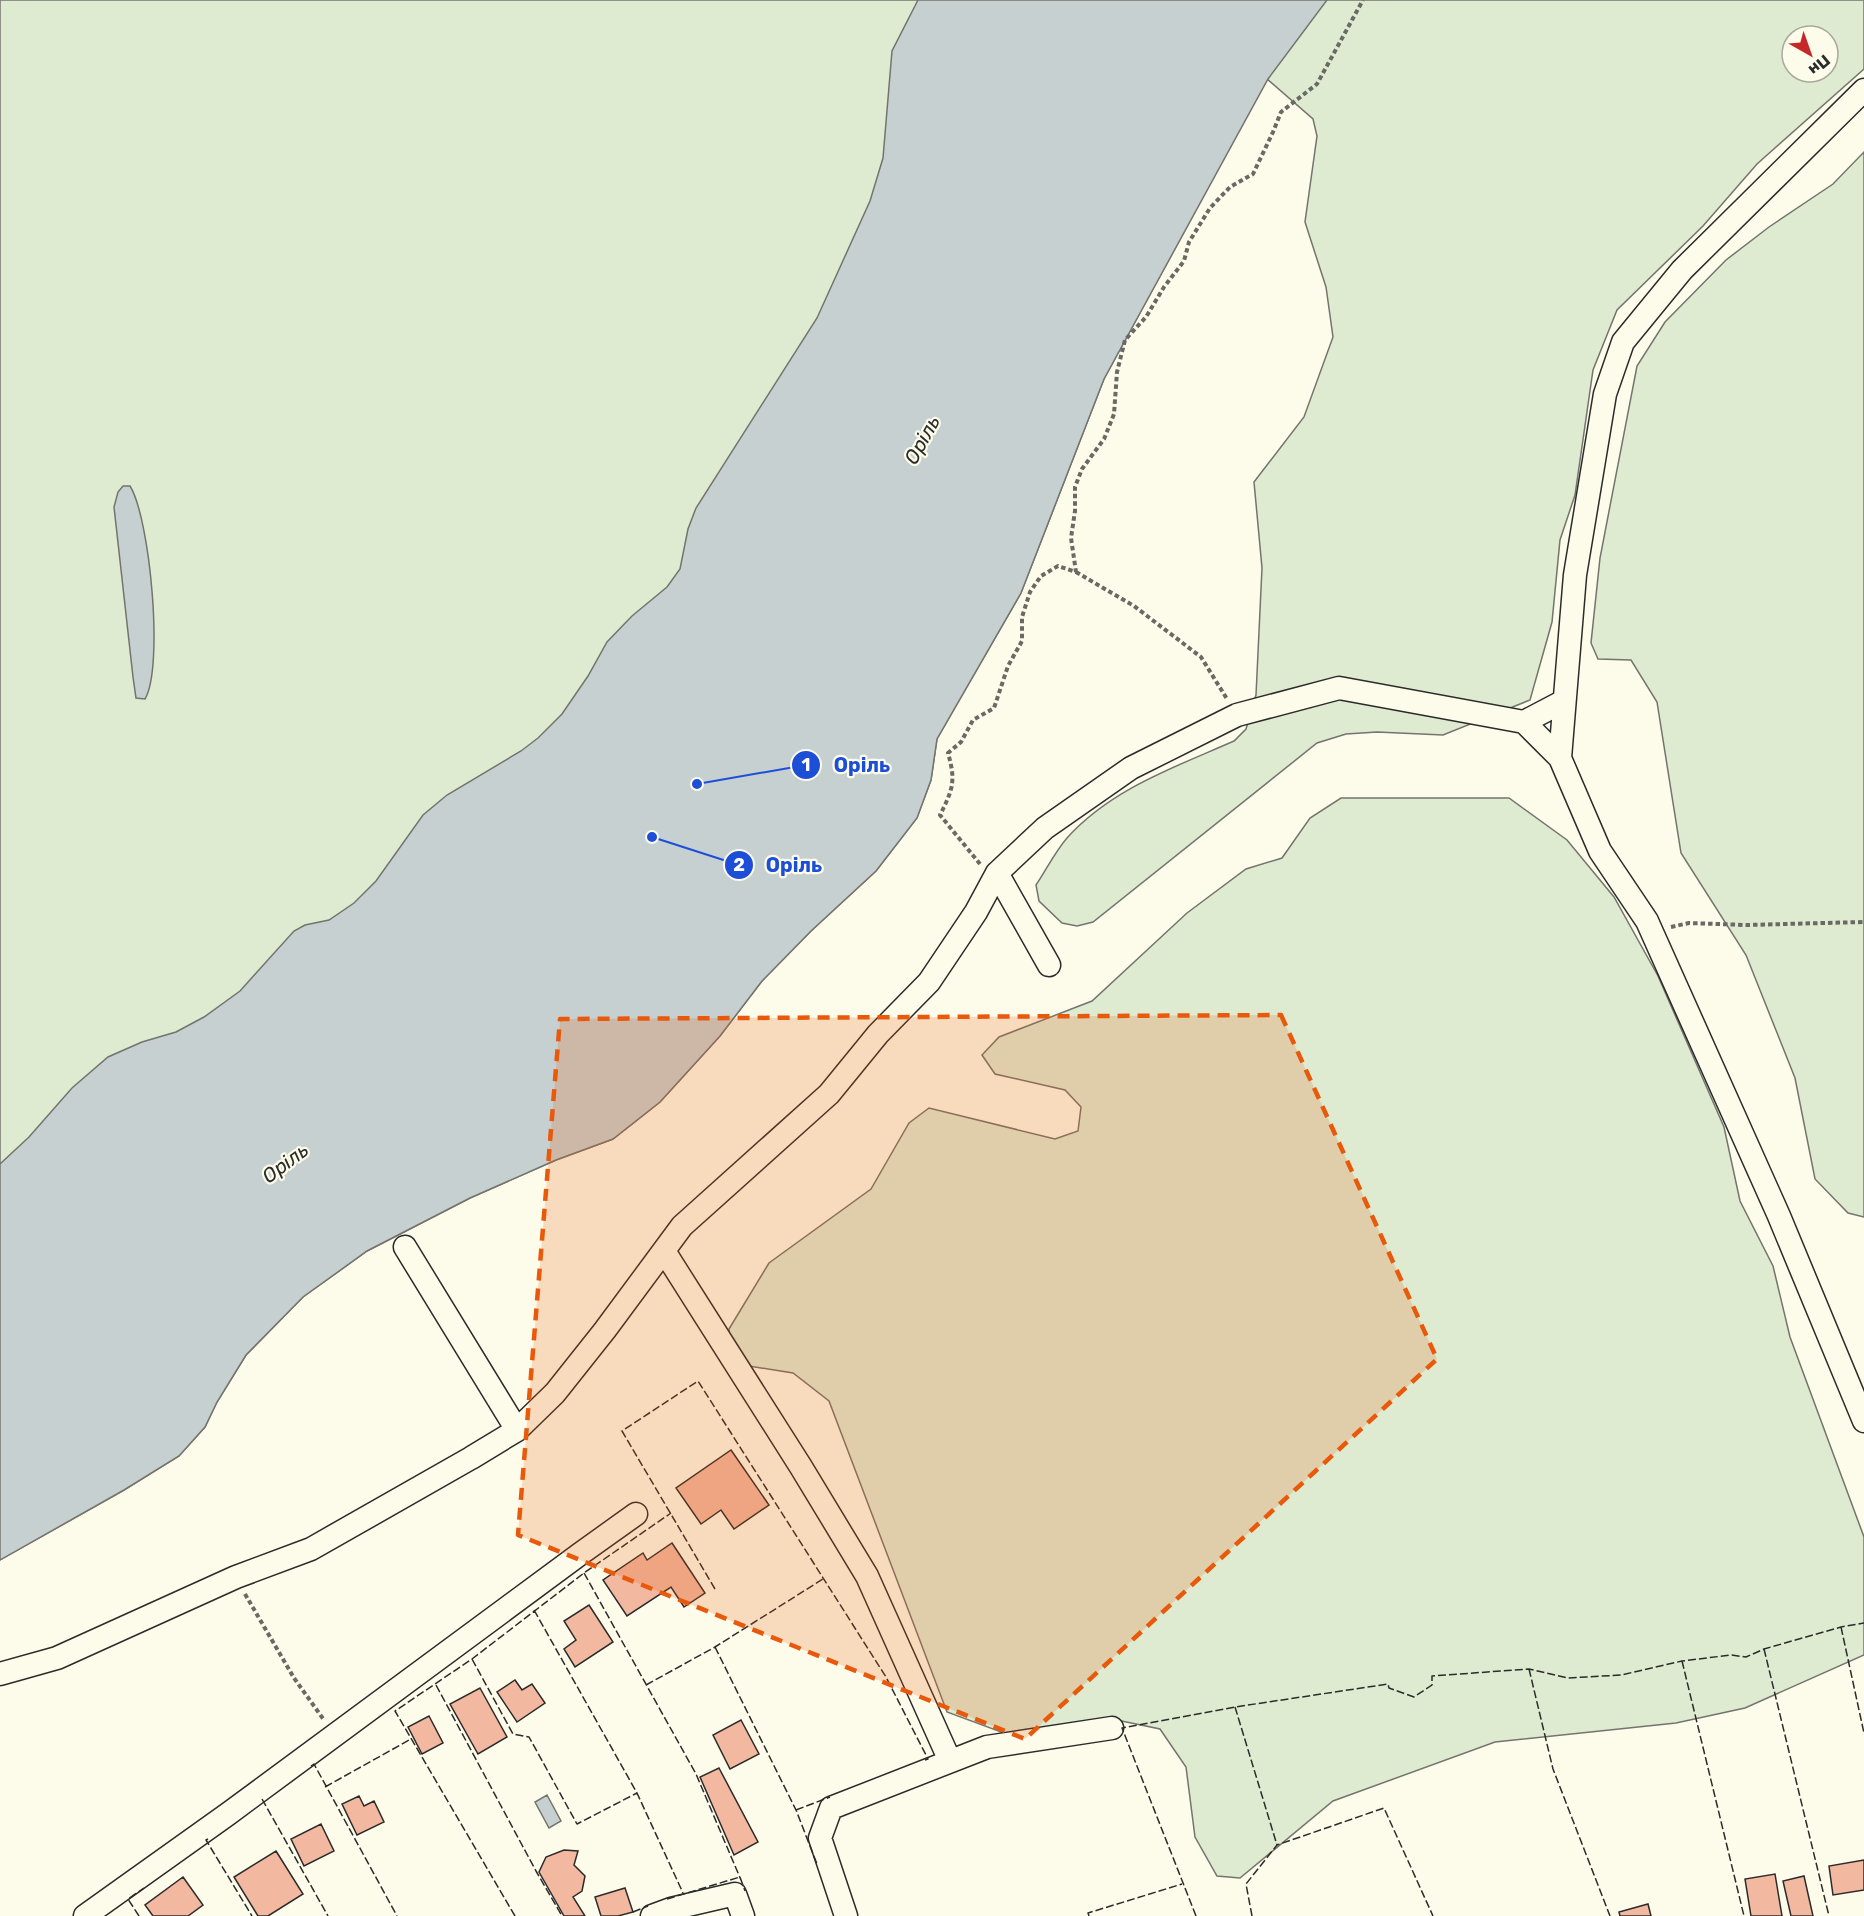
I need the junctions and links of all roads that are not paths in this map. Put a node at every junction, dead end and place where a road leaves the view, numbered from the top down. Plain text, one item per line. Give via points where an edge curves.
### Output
1 (1864, 90) edge
2 (1564, 702) junction
3 (1524, 722) junction
4 (1560, 758) junction
5 (995, 877) junction
6 (1049, 965) dead end
7 (405, 1247) dead end
8 (664, 1251) junction
9 (1864, 1421) edge
10 (517, 1430) junction
11 (636, 1514) dead end
12 (0, 1674) edge
13 (1112, 1728) dead end
14 (950, 1761) junction
15 (85, 1916) edge
16 (652, 1916) edge
17 (743, 1916) edge
18 (846, 1916) edge

1 - 2 street via 1682,270 1623,342 1605,394 1576,564
2 - 3 street
2 - 4 street
3 - 4 street
3 - 5 street via 1339,688 1237,715 1131,768 1045,828
4 - 9 street via 1600,852 1647,921 1779,1216
5 - 6 street
5 - 8 street via 929,982 878,1034 829,1094 682,1226
7 - 10 street
8 - 10 street via 555,1393
8 - 14 street via 867,1576
10 - 12 street via 310,1549 236,1576 57,1658
11 - 15 street
13 - 14 street via 987,1747
14 - 18 street via 831,1808 820,1838
16 - 17 street via 735,1894

